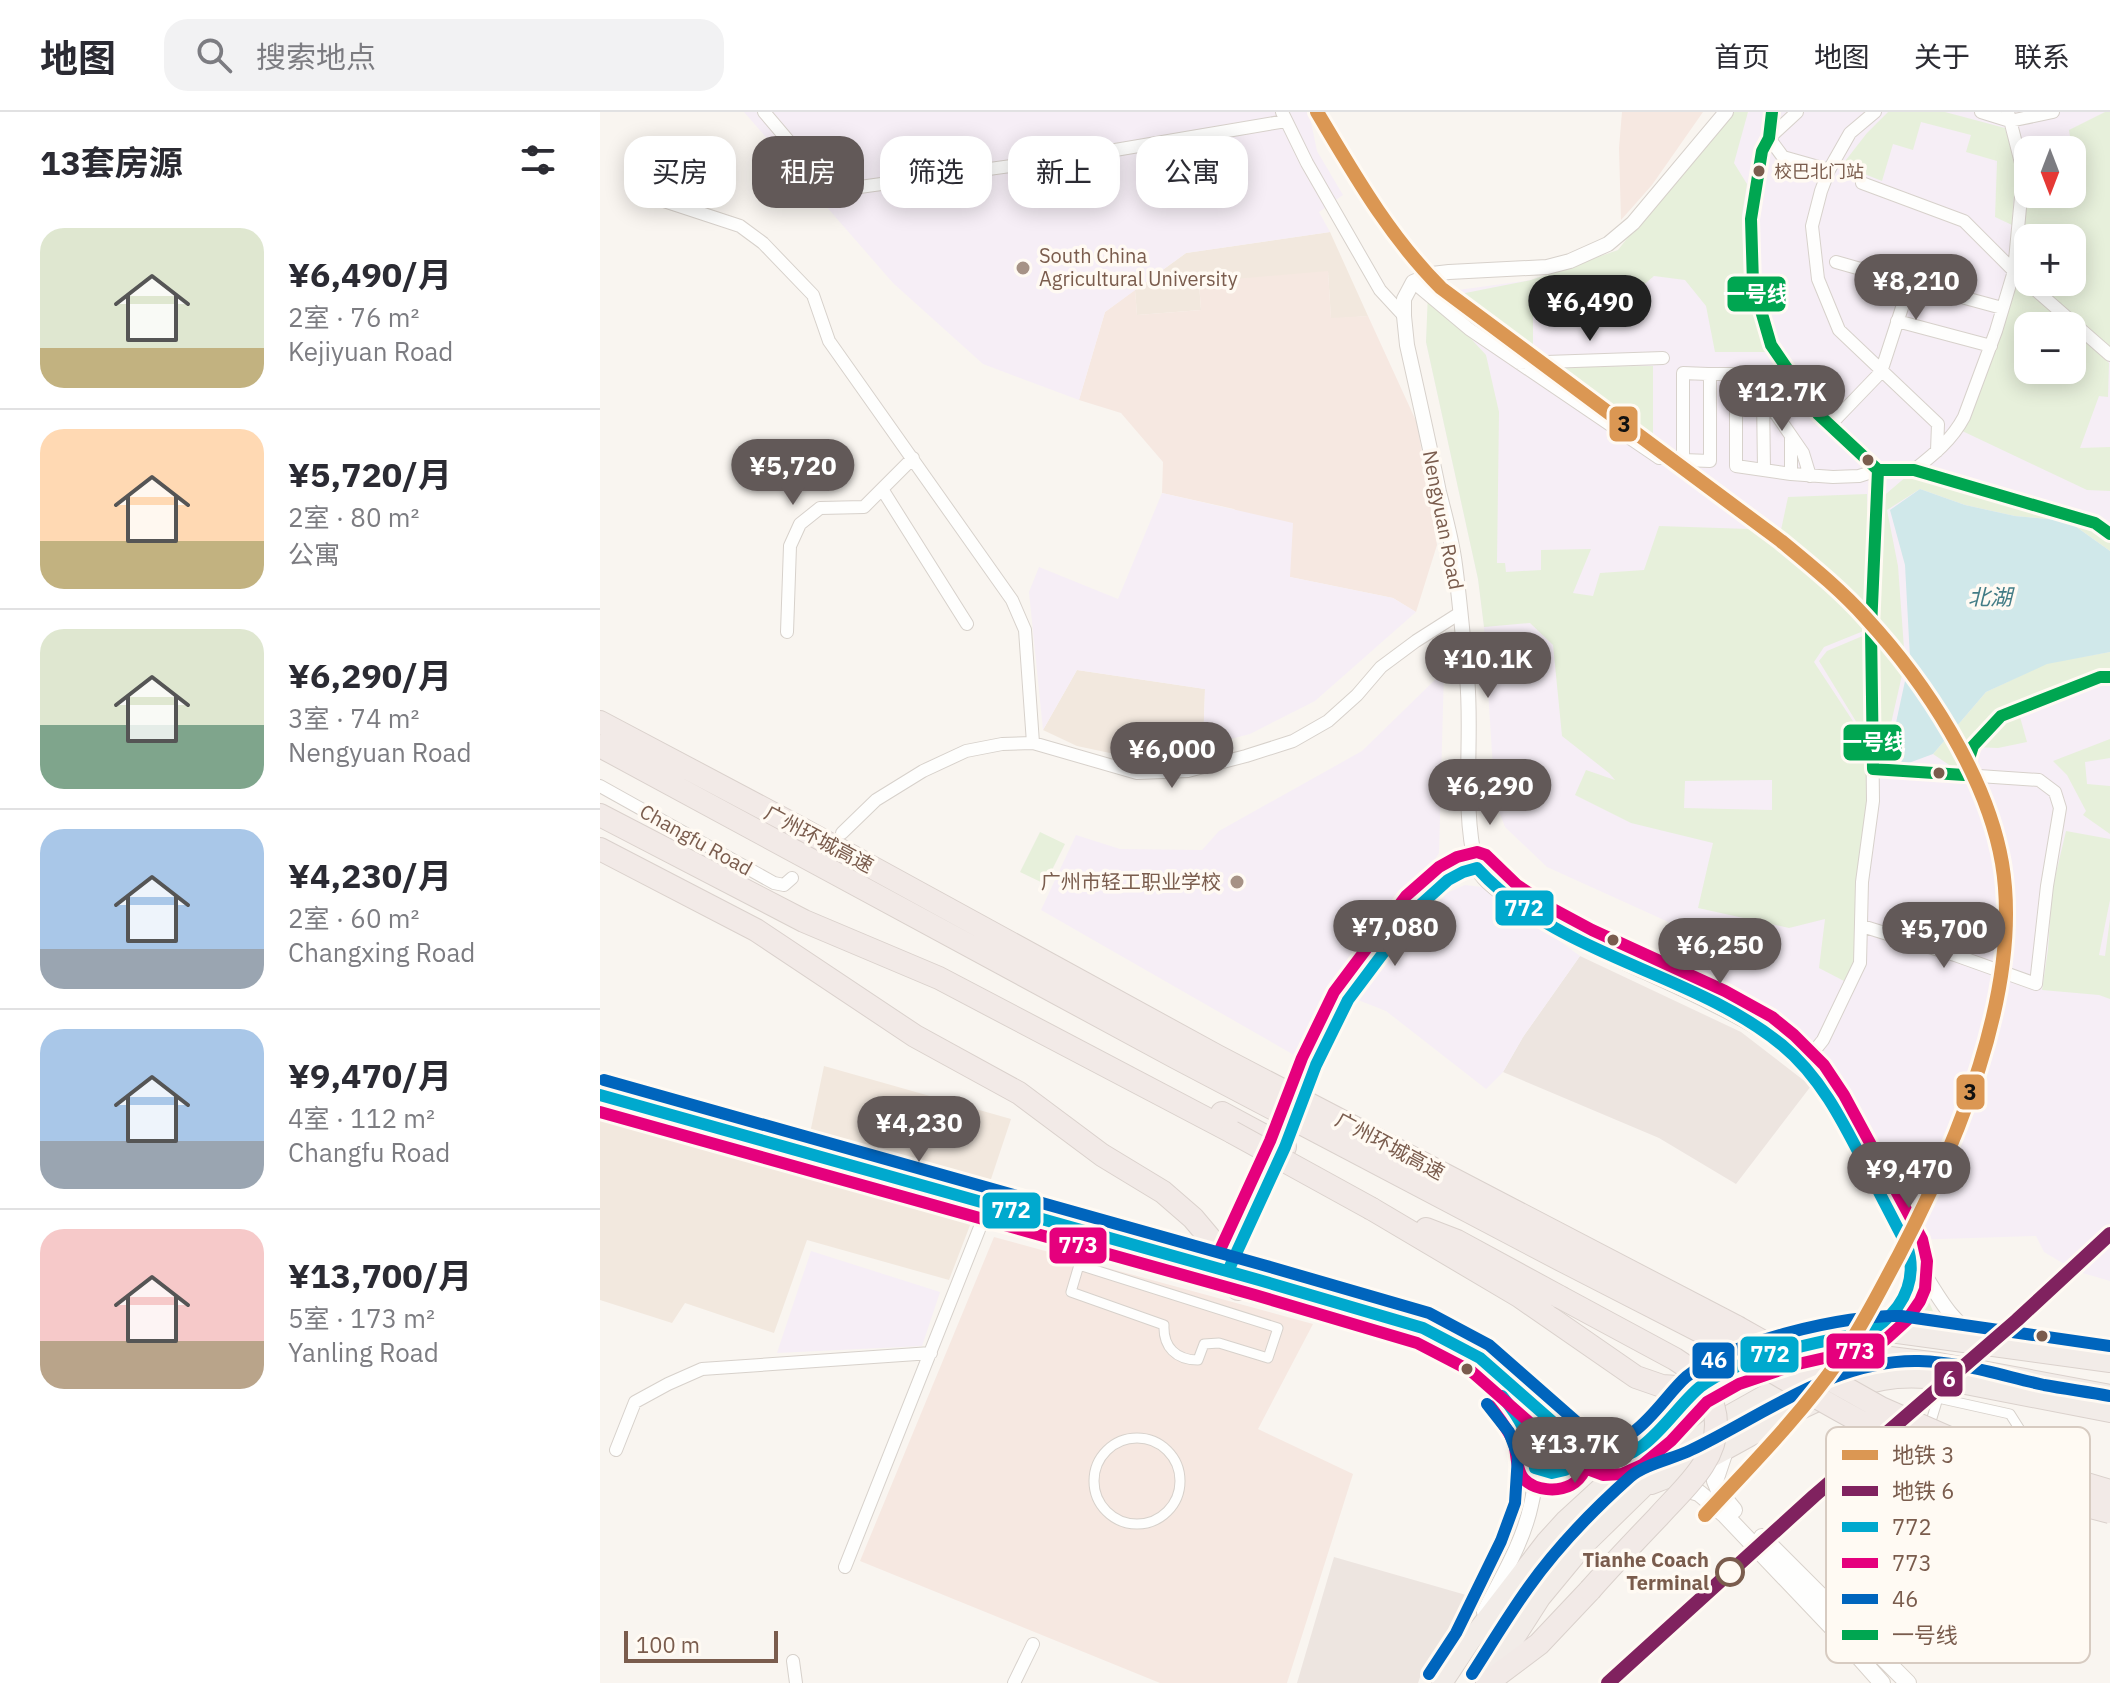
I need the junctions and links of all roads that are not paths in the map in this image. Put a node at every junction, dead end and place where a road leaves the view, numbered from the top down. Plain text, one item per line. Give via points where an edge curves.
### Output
1 (764, 112) edge
2 (1726, 112) edge
3 (1772, 112) edge
4 (1797, 112) edge
5 (1875, 112) edge
6 (1981, 112) edge
7 (2053, 112) edge
8 (1284, 116) edge
9 (2009, 116) edge
10 (1769, 138) junction
11 (1829, 170) junction
12 (1862, 183) dead end
13 (685, 208) edge
14 (2018, 224) edge
15 (1836, 262) dead end
16 (2014, 271) joint
17 (1413, 282) junction
18 (1910, 283) junction
19 (2043, 296) edge
20 (2002, 308) junction
21 (1404, 316) junction
22 (1897, 321) junction
23 (1991, 346) junction
24 (2110, 355) edge
25 (1663, 358) dead end
26 (1519, 363) junction
27 (1881, 372) junction
28 (1710, 374) junction
29 (1736, 374) junction
30 (1763, 395) junction
31 (1830, 425) junction
32 (1791, 436) junction
33 (1937, 451) junction
34 (913, 458) junction
35 (1659, 458) dead end
36 (1764, 470) junction
37 (1878, 470) junction
38 (1914, 470) junction
39 (1791, 474) junction
40 (1810, 476) junction
41 (882, 489) junction
42 (2110, 534) edge
43 (1460, 613) junction
44 (967, 624) dead end
45 (787, 632) dead end
46 (2110, 677) edge
47 (600, 722) edge
48 (1033, 743) junction
49 (600, 746) edge
50 (1873, 769) junction
51 (1964, 775) junction
52 (600, 786) edge
53 (600, 815) edge
54 (842, 833) dead end
55 (600, 849) edge
56 (1477, 868) junction
57 (792, 878) dead end
58 (1862, 926) junction
59 (996, 1009) junction
60 (1316, 1065) tunnel mouth
61 (1803, 1065) junction
62 (600, 1095) edge
63 (600, 1107) edge
64 (1285, 1147) dead end
65 (1372, 1209) junction
66 (987, 1210) junction
67 (1249, 1221) tunnel mouth
68 (1909, 1252) junction
69 (1233, 1280) junction
70 (1870, 1331) junction
71 (1164, 1335) joint
72 (1924, 1335) junction
73 (1732, 1336) junction
74 (1991, 1345) junction
75 (931, 1353) junction
76 (2110, 1362) edge
77 (1701, 1387) junction
78 (2110, 1395) edge
79 (2110, 1412) edge
80 (1873, 1427) edge
81 (1924, 1427) edge
82 (1929, 1427) edge
83 (2018, 1427) edge
84 (1656, 1434) junction
85 (1574, 1441) junction
86 (616, 1450) dead end
87 (1725, 1451) junction
88 (1097, 1464) joint
89 (1535, 1468) junction
90 (2090, 1485) edge
91 (1643, 1487) junction
92 (1684, 1488) junction
93 (2110, 1491) edge
94 (1721, 1504) junction
95 (2090, 1507) edge
96 (2110, 1512) edge
97 (1566, 1520) junction
98 (845, 1567) dead end
99 (1826, 1605) edge
100 (1826, 1621) edge
101 (1470, 1641) junction
102 (1033, 1644) dead end
103 (793, 1661) dead end
104 (1864, 1663) edge
105 (1887, 1663) edge
106 (796, 1683) edge
107 (1014, 1683) edge
108 (1442, 1683) edge
109 (1486, 1683) edge
110 (1882, 1683) edge
111 (1908, 1683) edge

1 - 8 street via 831,191 1068,158
2 - 17 street via 1633,223 1608,244 1547,267 1449,272
3 - 10 street
4 - 10 street
5 - 11 street via 1850,133
6 - 9 street
7 - 9 street
8 - 21 street via 1380,290
9 - 14 street via 2021,163
10 - 11 street via 1783,157
10 - 31 street via 1762,151 1751,219 1753,283 1771,345
11 - 27 street via 1812,226 1818,279 1839,330
12 - 16 street via 1964,221
13 - 34 street via 740,226 813,295 829,341
15 - 18 street
16 - 20 street
17 - 21 street via 1404,299
17 - 26 street
18 - 20 street
18 - 22 street
19 - 24 street
20 - 23 street
21 - 43 street, Nengyuan Road via 1455,563
22 - 23 street
22 - 27 street
23 - 33 street via 1958,429
25 - 26 street
26 - 35 street
27 - 31 street
27 - 33 street via 1938,424
28 - 28 street via 1683,373 1683,460 1710,461
28 - 29 street
29 - 30 street via 1750,379
29 - 36 street via 1736,466
30 - 32 street
30 - 36 street
31 - 37 street
32 - 39 street
32 - 40 street
33 - 38 street
34 - 41 street
34 - 48 street via 1012,600 1025,630
36 - 39 street
37 - 38 street
37 - 40 street via 1859,476
37 - 50 street via 1871,628
38 - 42 street via 2095,523
39 - 40 street
41 - 44 street
41 - 45 street via 864,507 820,508 800,524 790,546
43 - 48 street via 1381,667 1328,721 1293,741 1246,756 1188,771 1137,773
43 - 56 street, Nengyuan Road
46 - 51 street via 2001,716 1973,746
47 - 73 highway, 广州环城高速
48 - 54 street via 966,751 923,771 876,800
49 - 73 highway, 广州环城高速 via 1565,1262
50 - 51 street
50 - 58 street
51 - 58 street via 2039,780 2055,792 2060,808 2036,984
52 - 57 street, Changfu Road via 774,883 784,885
53 - 59 highway via 783,911 939,978
55 - 69 highway via 756,930 915,1036 1019,1093 1177,1202 1209,1237
56 - 60 street via 1448,880 1417,908 1348,1000
56 - 61 street via 1488,882 1549,925 1753,1025
58 - 61 street via 1860,963 1823,1040
59 - 64 highway via 1057,1035 1082,1039
59 - 65 highway, bridge
61 - 68 street via 1842,1124
62 - 66 street
63 - 66 street
65 - 77 highway via 1519,1296 1628,1373 1662,1386
65 - 92 highway, bridge via 1457,1241 1684,1365 1706,1388 1716,1418 1714,1443
66 - 69 street
66 - 75 street
67 - 69 street
68 - 70 street via 1904,1299
68 - 74 street via 1949,1314
69 - 85 street via 1393,1318 1444,1338 1494,1369
69 - 89 street via 1411,1339 1457,1361 1512,1407 1529,1437
70 - 72 highway
70 - 77 highway via 1746,1364
71 - 71 street via 1172,1351 1188,1360 1198,1360 1204,1344 1219,1343 1268,1358 1278,1328 1079,1265 1071,1292 1164,1325
72 - 74 highway
72 - 97 highway via 1854,1348 1761,1383 1696,1423
73 - 80 highway, 广州环城高速, bridge
73 - 81 highway, 广州环城高速, bridge
74 - 76 highway
75 - 86 street via 702,1369 635,1402
75 - 98 street
77 - 84 highway
78 - 91 highway via 1910,1358 1870,1358 1746,1405 1694,1441
79 - 87 highway via 1957,1382 1902,1377 1811,1404
82 - 83 street via 1938,1398 2010,1414
84 - 85 street via 1613,1459 1593,1457
84 - 97 highway
85 - 89 street via 1569,1467 1559,1473
87 - 91 highway
87 - 94 main road via 1715,1481
88 - 88 street via 1095,1492 1110,1515 1123,1522 1151,1522 1164,1515 1179,1492 1177,1464 1158,1443 1117,1443
89 - 101 street via 1525,1527
90 - 93 highway, 广州环城高速, bridge
91 - 92 main road
91 - 109 highway via 1569,1561
92 - 94 main road
92 - 109 highway, bridge via 1539,1644
94 - 99 main road
94 - 100 main road
95 - 96 highway, 广州环城高速, bridge
97 - 101 highway
101 - 108 highway
102 - 107 street
103 - 106 street
104 - 110 main road
105 - 111 main road

